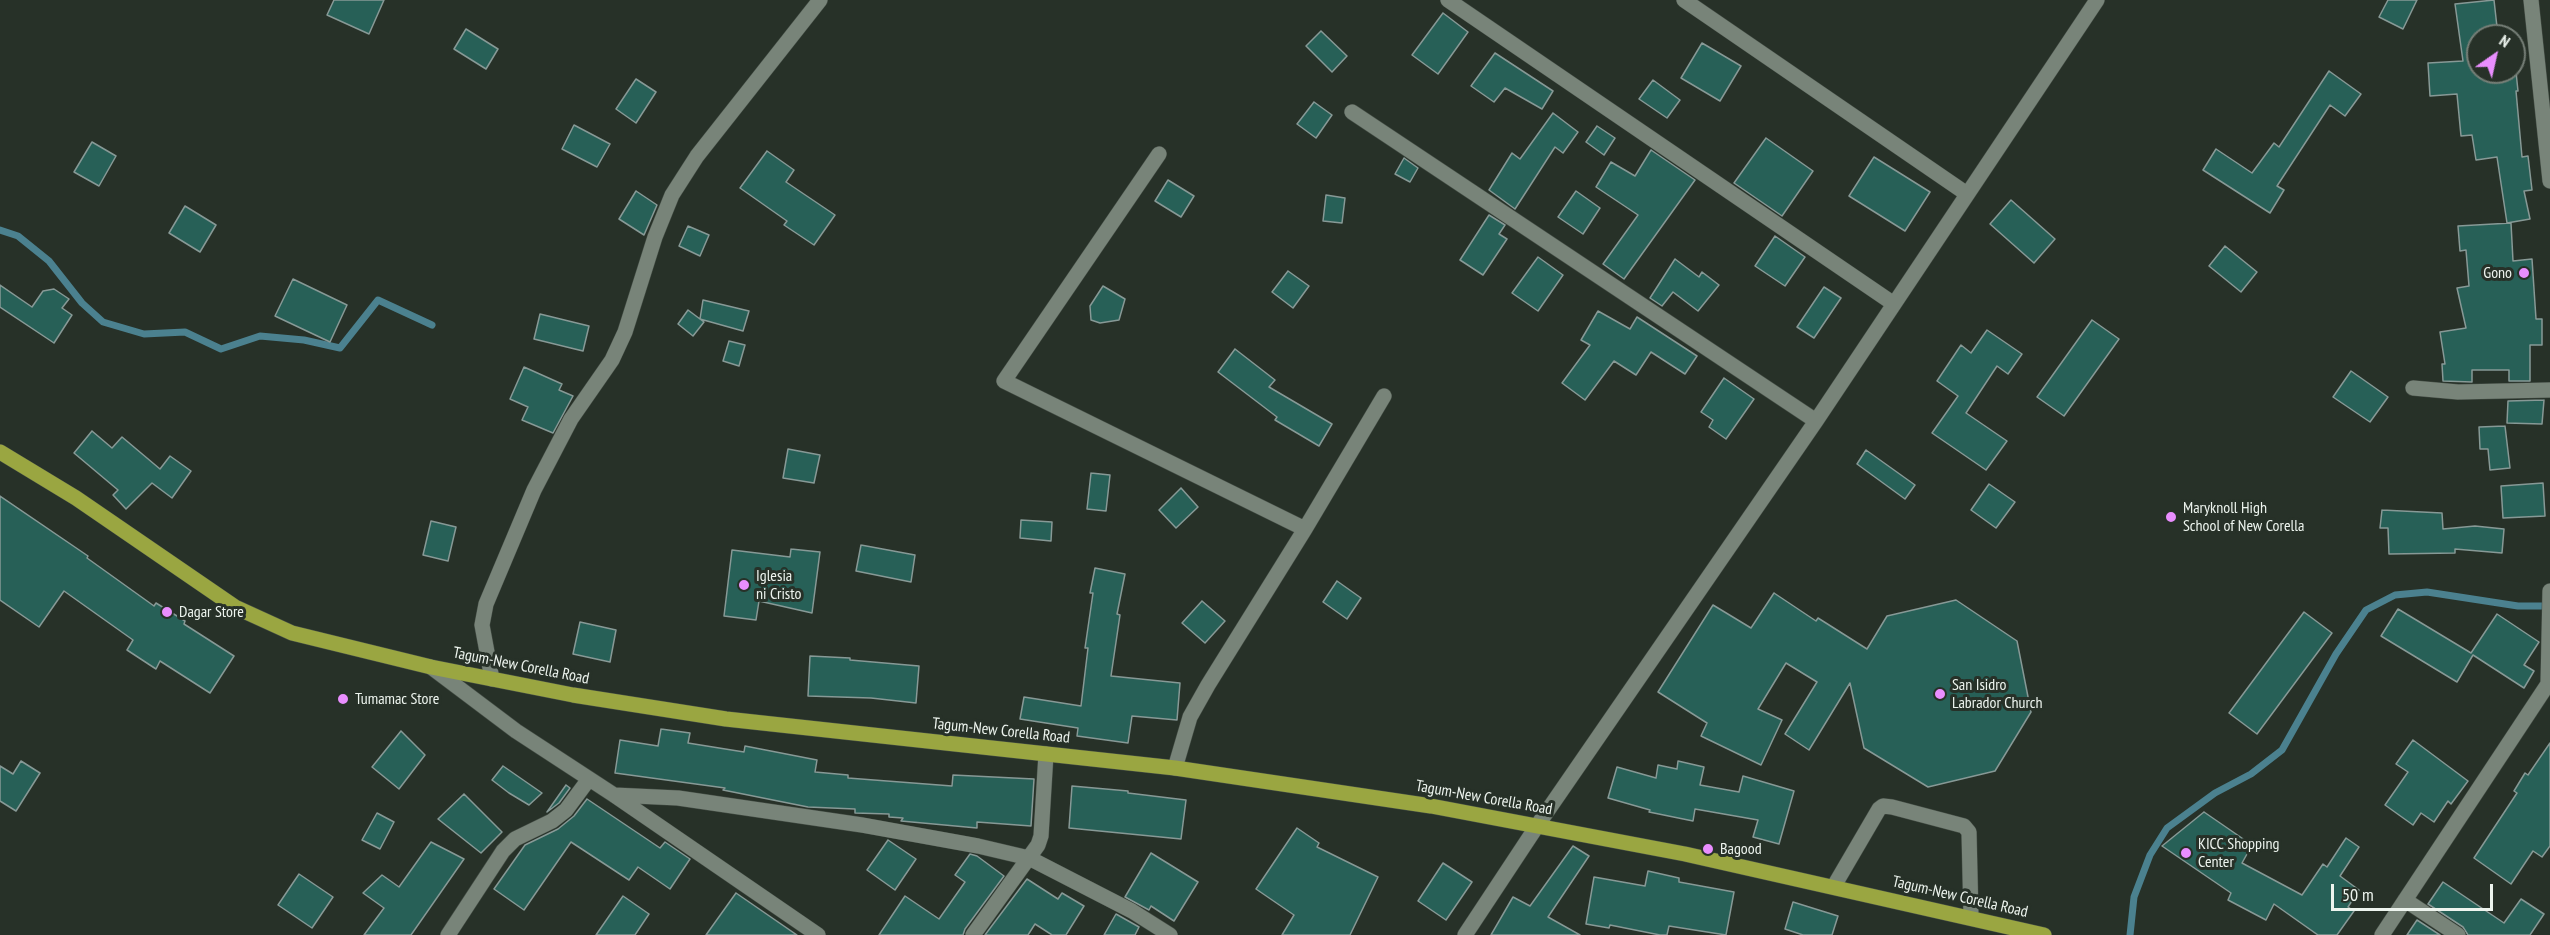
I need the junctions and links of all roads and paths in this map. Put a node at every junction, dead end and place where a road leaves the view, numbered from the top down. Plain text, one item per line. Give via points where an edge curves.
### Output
1 (820, 0) edge
2 (1448, 0) edge
3 (1684, 0) edge
4 (2097, 0) edge
5 (2531, 0) edge
6 (1352, 112) dead end
7 (1159, 154) dead end
8 (2550, 181) edge
9 (1967, 194) junction
10 (1894, 304) junction
11 (2413, 388) dead end
12 (2550, 390) edge
13 (1384, 396) dead end
14 (1816, 421) junction
15 (0, 452) edge
16 (1305, 529) junction
17 (2550, 591) edge
18 (2549, 598) edge
19 (431, 667) junction
20 (492, 679) junction
21 (2549, 685) edge
22 (1046, 754) junction
23 (1175, 768) junction
24 (588, 779) junction
25 (614, 795) junction
26 (1537, 826) junction
27 (1029, 858) junction
28 (1834, 886) junction
29 (2405, 900) junction
30 (1971, 917) junction
31 (448, 935) edge
32 (818, 935) edge
33 (972, 935) edge
34 (1170, 935) edge
35 (1465, 935) edge
36 (2044, 935) edge
37 (2382, 935) edge
38 (2458, 935) edge

1 - 20 street via 697,156 672,195 612,360 571,419 534,490 486,604 482,625
2 - 10 street
3 - 9 street
4 - 9 street
5 - 8 street
6 - 14 street
7 - 16 street via 1004,381
9 - 10 street
10 - 14 street
11 - 12 street via 2458,392
13 - 16 street
14 - 26 street
15 - 19 main road, Tagum-New Corella Road via 76,498 235,607 292,633
16 - 23 street via 1190,717
17 - 18 street
18 - 21 street
19 - 20 main road, Tagum-New Corella Road
19 - 24 street
20 - 22 main road, Tagum-New Corella Road via 726,719
21 - 29 street
22 - 23 main road, Tagum-New Corella Road
22 - 27 street via 1041,836
23 - 26 main road, Tagum-New Corella Road
24 - 25 street
24 - 31 street via 566,810 515,839 503,851
25 - 27 street via 678,798 862,825
25 - 32 street
26 - 28 main road, Tagum-New Corella Road
26 - 35 street
27 - 33 street
27 - 34 street
28 - 30 main road, Tagum-New Corella Road
28 - 30 street via 1879,809 1892,807 1964,826 1969,832
29 - 37 street
29 - 38 street
30 - 36 main road, Tagum-New Corella Road

